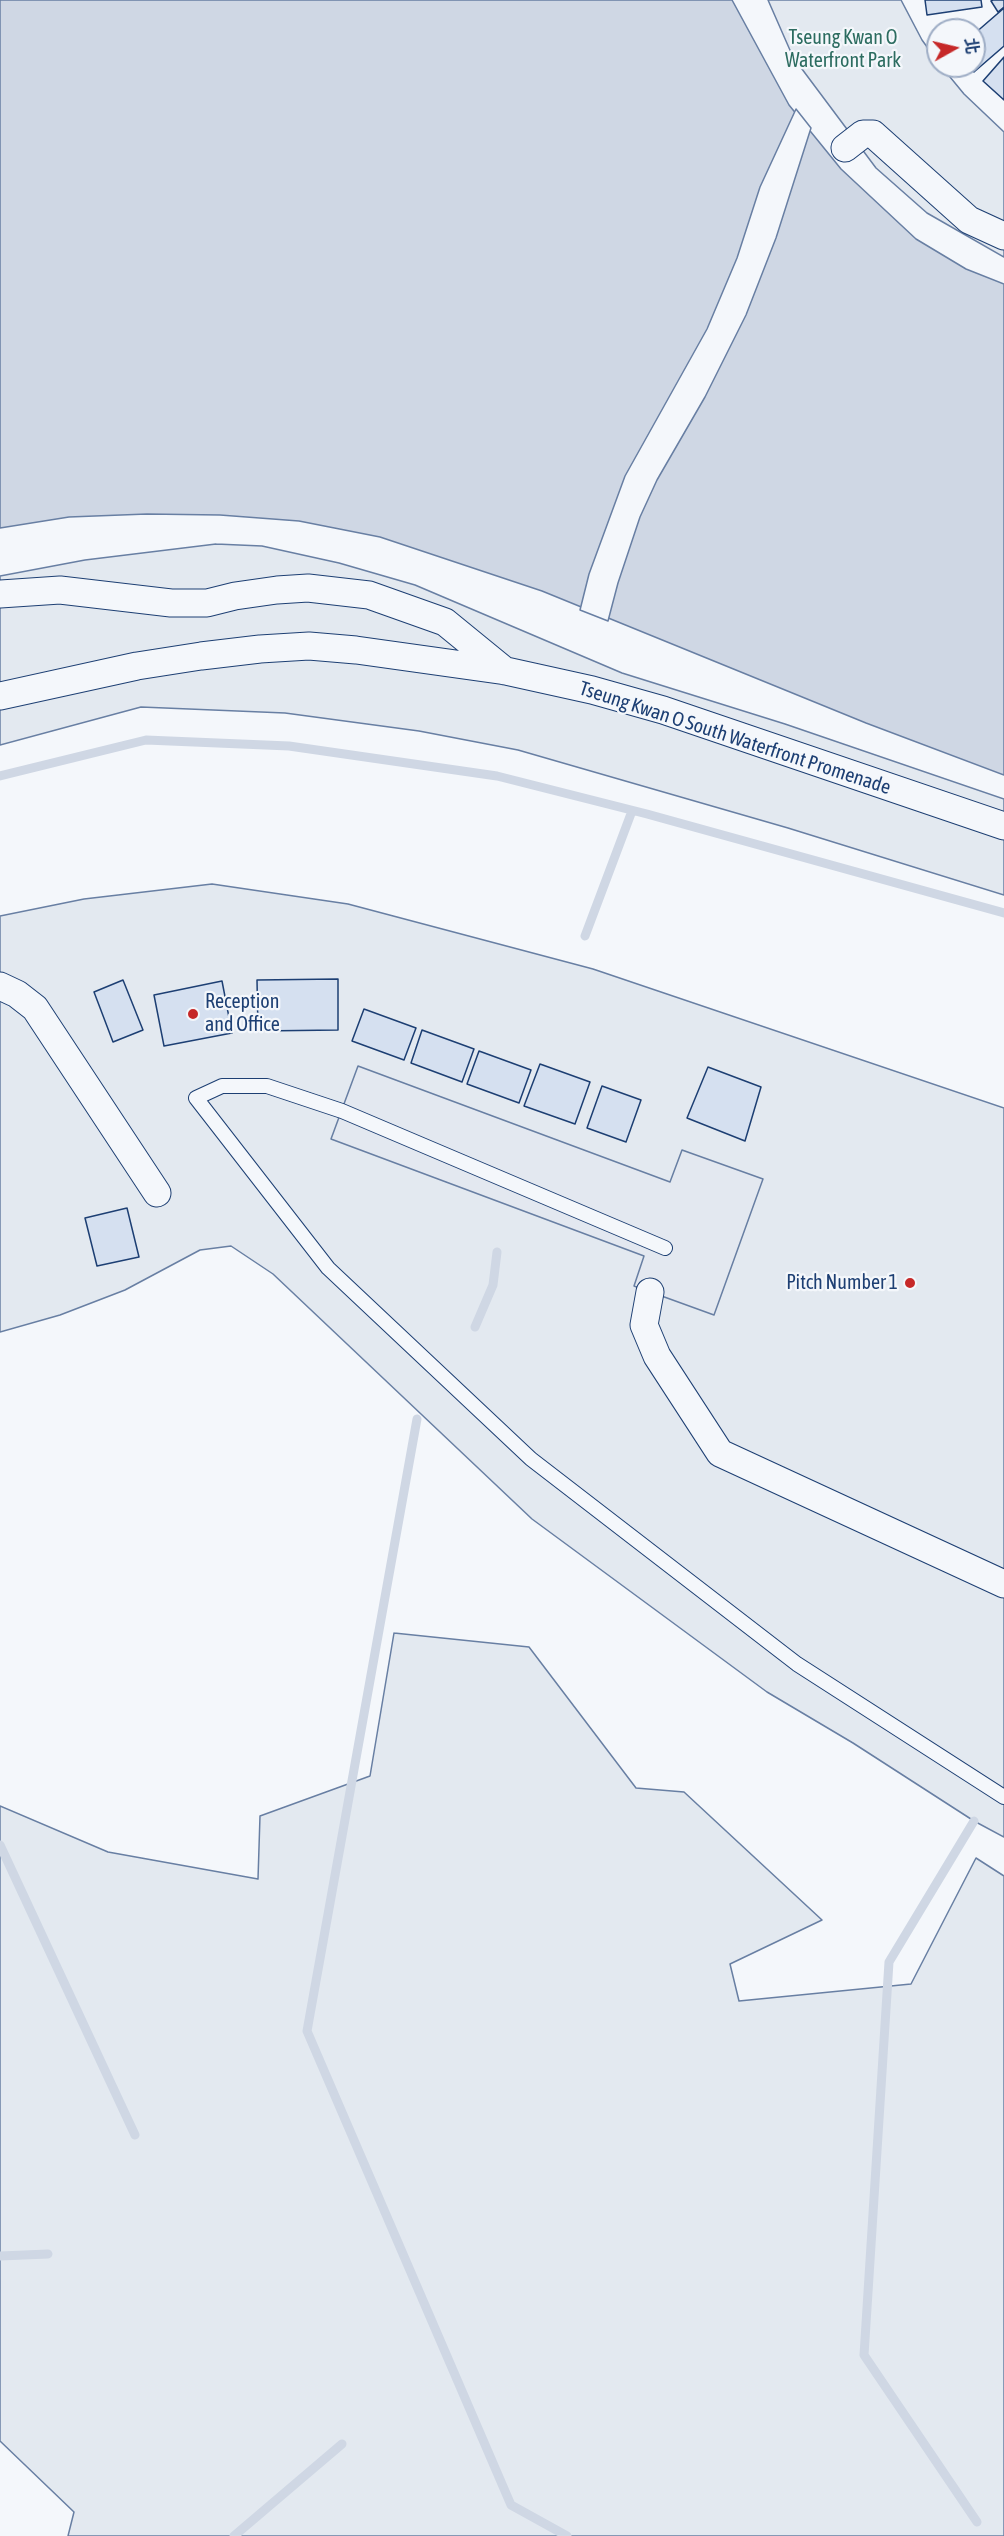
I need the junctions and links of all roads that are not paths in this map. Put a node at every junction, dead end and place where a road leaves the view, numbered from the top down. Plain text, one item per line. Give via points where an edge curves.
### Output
1 (845, 148) dead end
2 (1004, 236) edge
3 (0, 594) edge
4 (506, 671) junction
5 (0, 696) edge
6 (1004, 826) edge
7 (0, 986) edge
8 (157, 1193) dead end
9 (665, 1248) dead end
10 (650, 1292) dead end
11 (1004, 1584) edge
12 (1004, 1797) edge

1 - 2 street via 864,134 873,134 969,220
3 - 4 street via 60,590 171,603 207,603 308,588 369,595 445,622
4 - 5 street, Tseung Kwan O South Waterfront Promenade via 309,646 137,666
4 - 6 street, Tseung Kwan O South Waterfront Promenade via 663,710
7 - 8 street via 35,1008
9 - 12 lane via 342,1111 267,1086 222,1086 196,1098 328,1268 531,1459 797,1664
10 - 11 street via 644,1325 657,1356 720,1453

